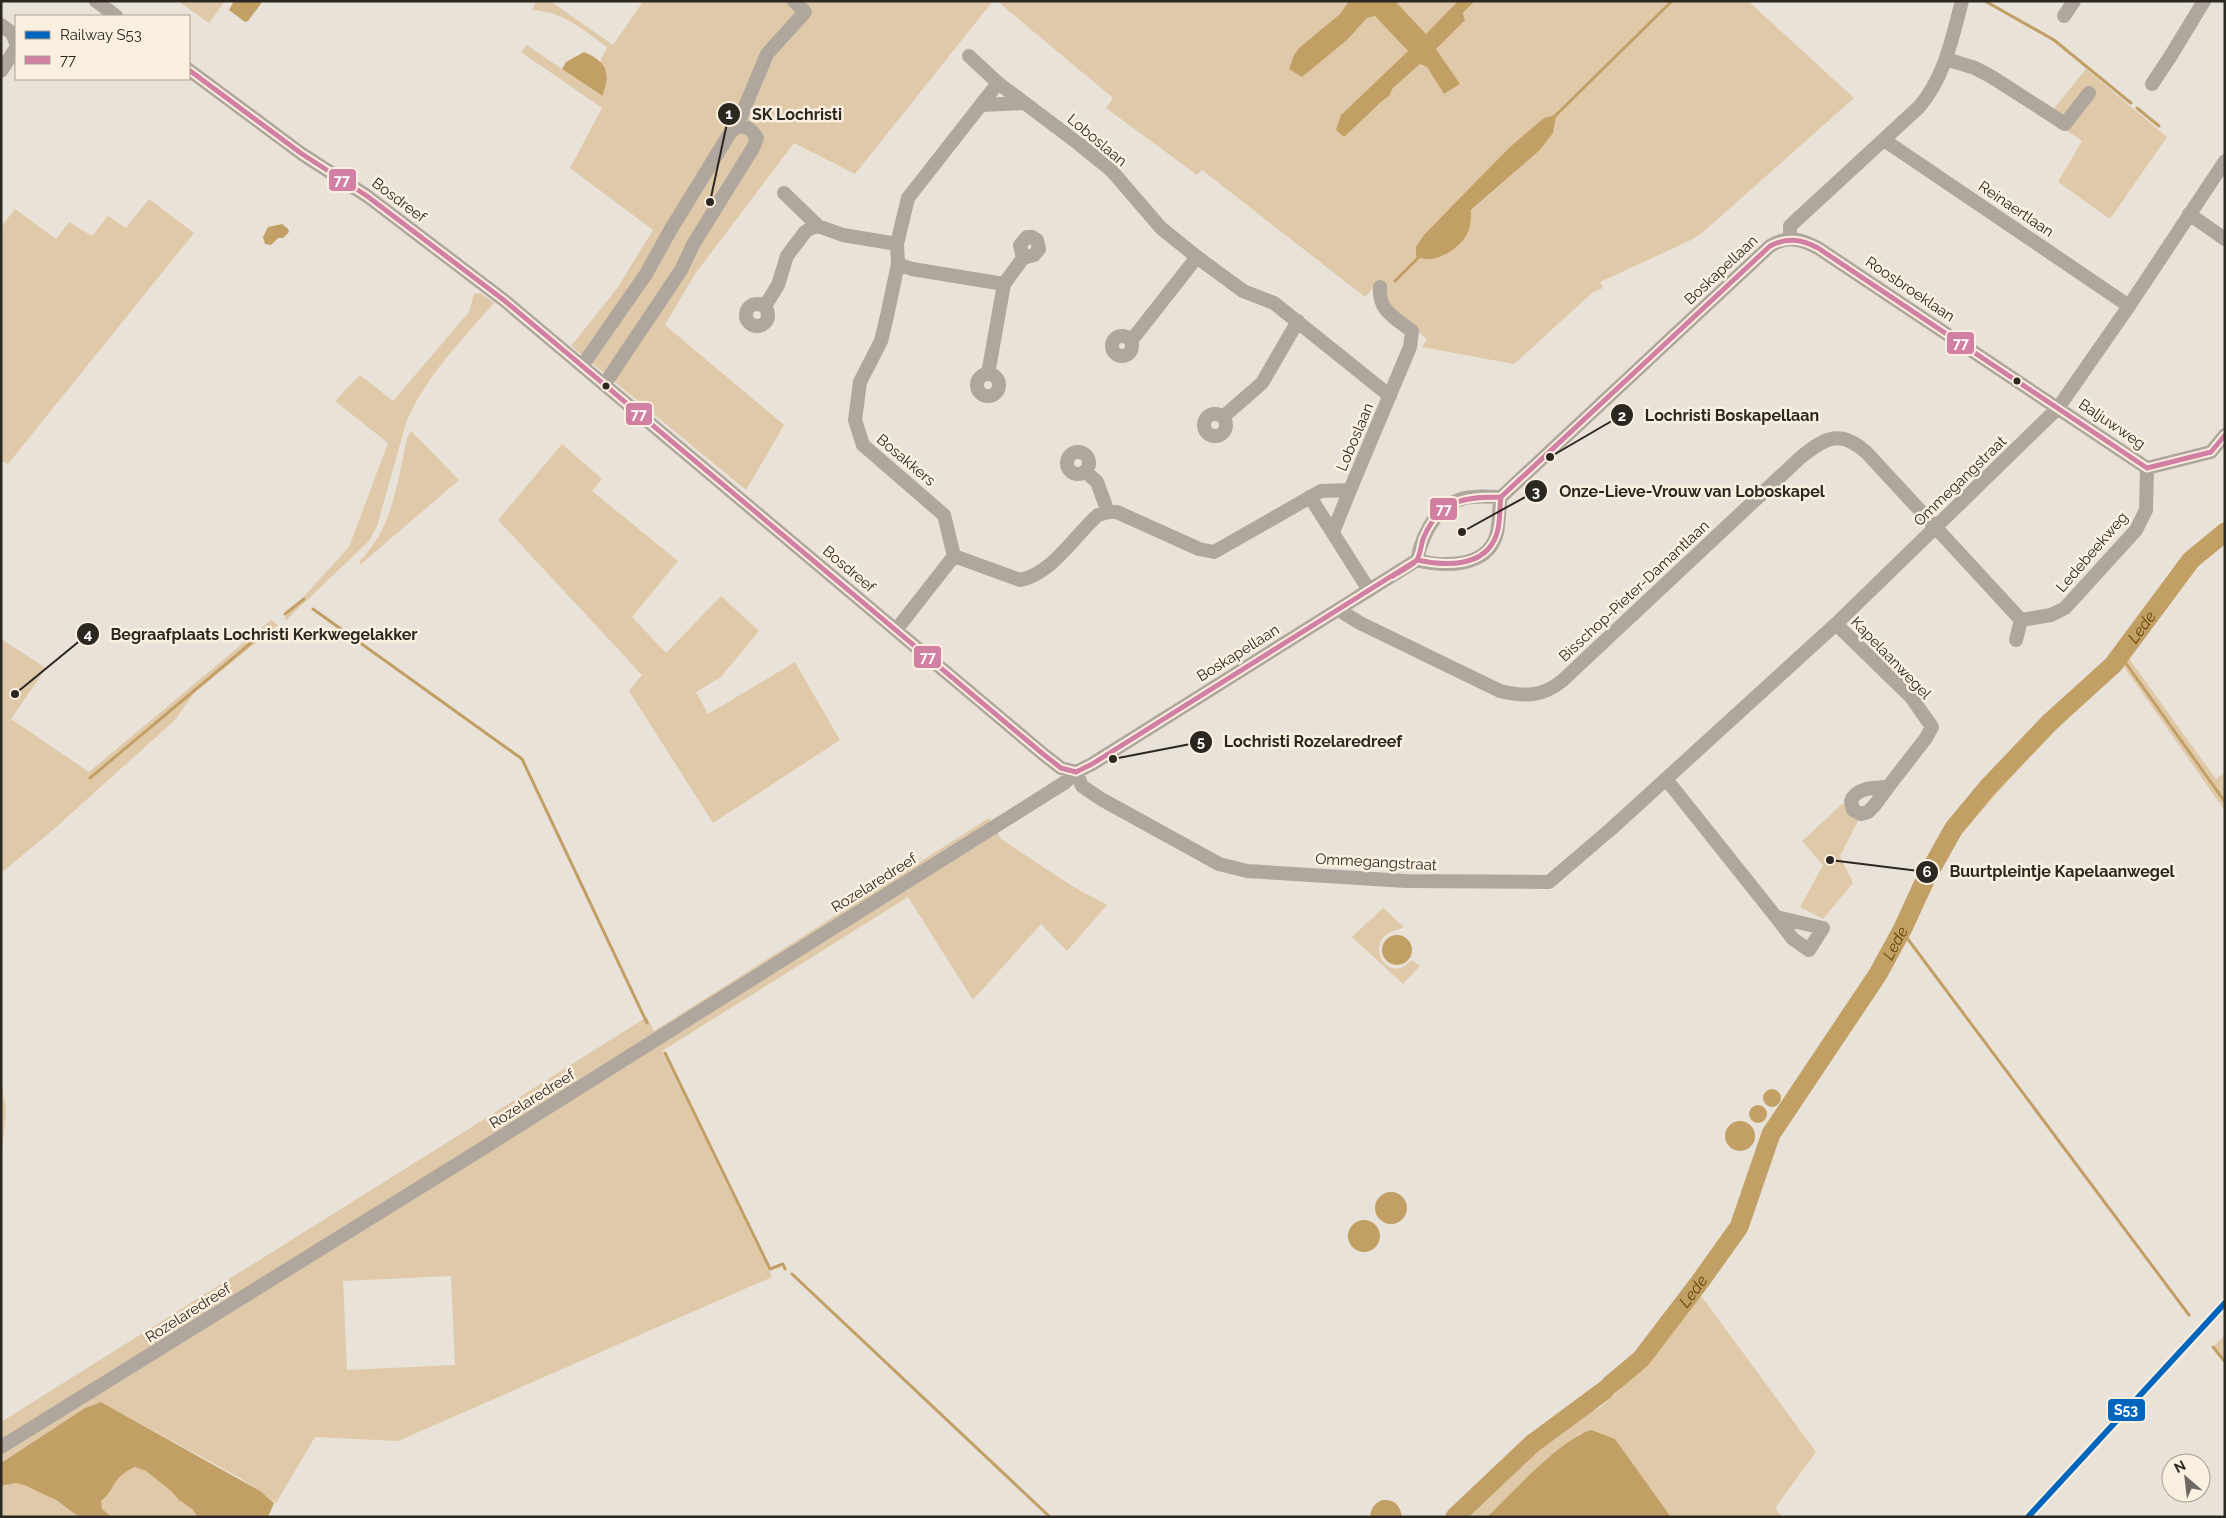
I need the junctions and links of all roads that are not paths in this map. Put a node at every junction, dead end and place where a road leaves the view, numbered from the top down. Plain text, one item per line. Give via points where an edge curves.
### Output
1 (96, 1) edge
2 (794, 1) edge
3 (1962, 1) edge
4 (2074, 1) edge
5 (2204, 1) edge
6 (115, 15) edge
7 (2064, 16) dead end
8 (1, 25) edge
9 (15, 40) edge
10 (15, 50) edge
11 (969, 56) dead end
12 (1946, 60) junction
13 (1, 71) edge
14 (190, 71) edge
15 (998, 83) junction
16 (2152, 84) dead end
17 (2089, 92) dead end
18 (1025, 103) junction
19 (982, 105) junction
20 (737, 126) junction
21 (1884, 140) junction
22 (2225, 161) edge
23 (784, 193) dead end
24 (2189, 214) junction
25 (818, 226) junction
26 (1790, 239) junction
27 (2225, 239) edge
28 (897, 244) junction
29 (1197, 257) junction
30 (1023, 258) dead end
31 (898, 264) junction
32 (1004, 284) junction
33 (1380, 287) dead end
34 (765, 306) dead end
35 (2129, 306) junction
36 (1298, 321) junction
37 (1131, 341) dead end
38 (582, 366) junction
39 (988, 374) dead end
40 (604, 385) junction
41 (1390, 396) junction
42 (2058, 408) junction
43 (1223, 418) dead end
44 (2225, 435) edge
45 (2147, 468) junction
46 (1085, 471) dead end
47 (1350, 490) junction
48 (1310, 496) junction
49 (1500, 497) junction
50 (1108, 512) junction
51 (1936, 528) junction
52 (1333, 532) junction
53 (954, 556) junction
54 (1417, 560) junction
55 (1369, 590) junction
56 (1339, 610) junction
57 (2021, 620) junction
58 (1836, 624) junction
59 (896, 630) junction
60 (2016, 640) dead end
61 (1076, 772) junction
62 (1666, 779) junction
63 (1888, 786) dead end
64 (1776, 917) dead end
65 (1, 1447) edge

1 - 6 street
2 - 20 street via 804,12 767,54
3 - 12 street
4 - 7 street
5 - 16 street
8 - 9 street
10 - 13 street
11 - 15 street, Loboslaan
12 - 17 street via 1975,68 1992,77 2065,124
12 - 21 street via 1932,92
14 - 38 street, Bosdreef via 302,154 367,196 505,301
15 - 18 street, Loboslaan
15 - 19 street, Bosakkers
18 - 19 street
18 - 29 street, Loboslaan via 1111,170 1161,228
19 - 28 street, Bosakkers via 908,198
20 - 38 street via 646,274
20 - 40 street via 746,126 758,138 753,148 694,243 681,270
21 - 26 street via 1790,226
21 - 35 street, Reinaertlaan
22 - 24 street, Ommegangstraat
23 - 25 street
24 - 27 street
24 - 35 street, Ommegangstraat
25 - 28 street via 843,235
25 - 34 street via 805,232 793,246 778,285
26 - 42 street, Roosbroeklaan via 1803,240 1818,248
26 - 49 street, Boskapellaan via 1770,246
28 - 31 street, Bosakkers
29 - 36 street, Loboslaan via 1243,291 1274,303
29 - 37 street
30 - 32 street
31 - 32 street
31 - 53 street, Bosakkers via 881,341 860,382 854,420 863,445 944,515
32 - 39 street
33 - 41 street, Loboslaan via 1383,307 1412,331 1410,347
35 - 42 street, Ommegangstraat
36 - 41 street, Loboslaan
36 - 43 street via 1262,383
38 - 40 street, Bosdreef
40 - 59 street, Bosdreef
41 - 47 street, Loboslaan
42 - 45 street, Baljuwweg
42 - 51 street, Ommegangstraat
44 - 45 street via 2211,452
45 - 57 street, Ledebeekweg via 2146,510 2136,530 2065,608 2051,615
46 - 50 street via 1097,482
47 - 48 street, Loboslaan via 1321,491
47 - 52 street, Loboslaan
48 - 50 street, Loboslaan via 1214,552 1199,549 1124,515
48 - 52 street
49 - 54 street via 1472,497 1443,508 1425,534
49 - 54 street via 1496,536 1481,556 1464,563
50 - 53 street via 1098,515 1043,571 1031,578 1020,580
51 - 56 street, Bisschop-Pieter-Damantlaan via 1854,442 1842,438 1827,439 1794,464 1563,680 1545,692 1532,695 1521,696 1500,690
51 - 57 street
51 - 58 street, Ommegangstraat
52 - 55 street
53 - 59 street
54 - 55 street, Boskapellaan
55 - 56 street, Boskapellaan
56 - 61 street, Boskapellaan
57 - 60 street
58 - 62 street, Ommegangstraat
58 - 63 street, Kapelaanwegel via 1911,697 1932,727
59 - 61 street, Bosdreef via 1061,768
61 - 62 street, Ommegangstraat via 1082,786 1101,799 1220,864 1247,871 1416,881 1549,882
61 - 65 street, Rozelaredreef via 1064,783 478,1152
62 - 64 street

